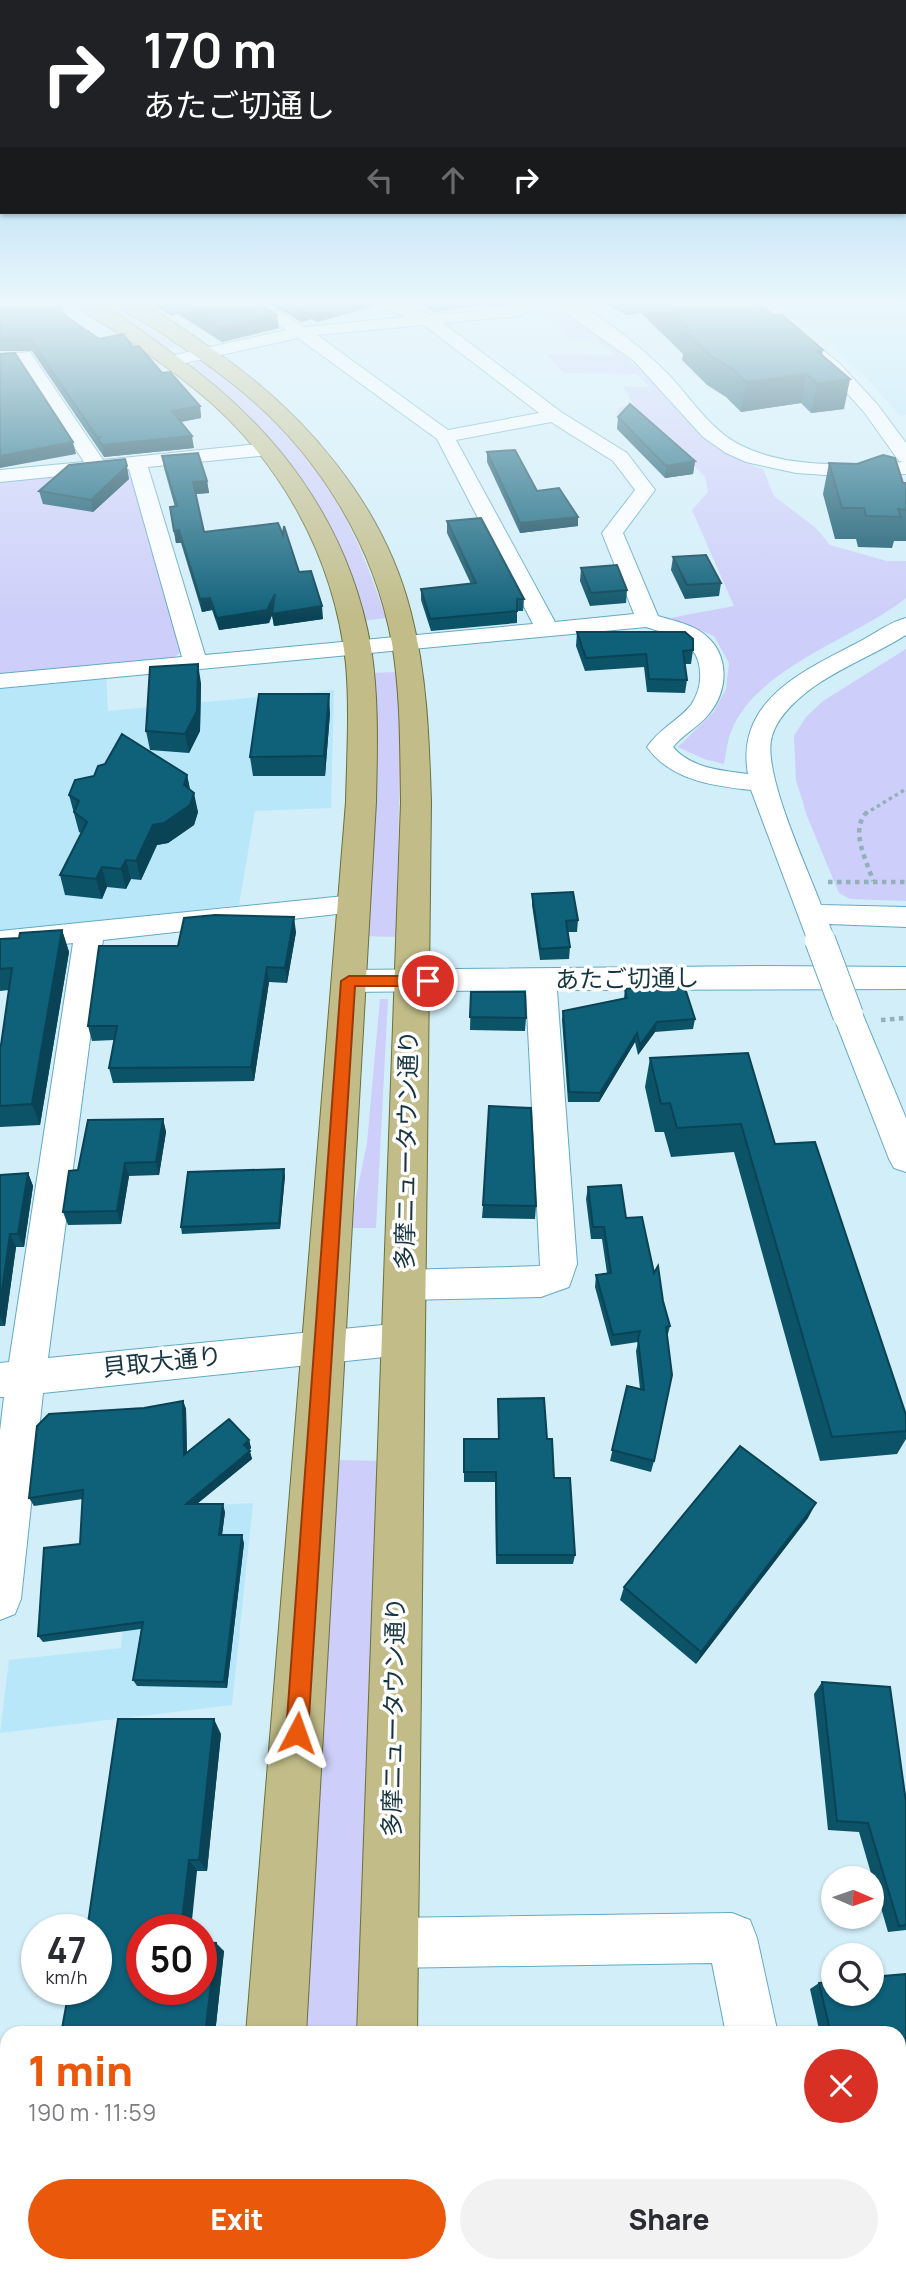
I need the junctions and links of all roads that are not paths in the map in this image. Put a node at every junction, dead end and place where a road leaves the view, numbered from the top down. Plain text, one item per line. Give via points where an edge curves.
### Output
1 (57, 406) edge
2 (227, 406) edge
3 (273, 406) edge
4 (404, 406) edge
5 (541, 406) edge
6 (686, 406) edge
7 (870, 406) edge
8 (554, 416) junction
9 (445, 436) junction
10 (268, 449) junction
11 (906, 457) edge
12 (137, 463) junction
13 (97, 466) junction
14 (906, 468) edge
15 (0, 476) edge
16 (648, 620) junction
17 (906, 625) edge
18 (547, 629) junction
19 (405, 642) junction
20 (357, 646) junction
21 (195, 662) junction
22 (0, 681) edge
23 (762, 783) junction
24 (354, 904) junction
25 (906, 917) edge
26 (815, 927) junction
27 (90, 930) junction
28 (0, 941) edge
29 (906, 978) edge
30 (541, 980) junction
31 (349, 981) junction
32 (411, 981) junction
33 (906, 1158) edge
34 (404, 1285) junction
35 (403, 1339) junction
36 (323, 1345) junction
37 (13, 1378) edge
38 (0, 1599) edge
39 (388, 1943) junction
40 (277, 2026) edge
41 (387, 2026) edge
42 (750, 2026) edge

1 - 13 street
2 - 10 main road
3 - 19 main road, 多摩ニュータウン通り via 306,442 360,517 398,612
4 - 9 street
5 - 8 street
6 - 14 street via 711,435 756,460 824,470
7 - 11 street
8 - 9 street
8 - 16 street via 620,457 645,490 612,533
9 - 18 street
10 - 12 street
10 - 20 main road via 317,526 337,572
12 - 13 street
12 - 21 street
13 - 15 street
16 - 18 street
16 - 23 street via 694,637 713,666 713,684 705,705 666,735 660,747 663,753 681,766
17 - 23 street via 810,679 786,699 759,736
18 - 19 street
19 - 20 street
19 - 32 main road, 多摩ニュータウン通り via 415,729
20 - 21 street
20 - 24 main road via 362,735
21 - 22 street
23 - 26 street
24 - 27 street
24 - 31 main road
25 - 26 street
26 - 33 street, bridge
27 - 28 street
27 - 37 street
29 - 30 street, あたご切通し
30 - 32 street, あたご切通し
30 - 34 street via 559,1264 556,1276 541,1282
31 - 32 street, あたご切通し
31 - 36 main road
32 - 34 main road, 多摩ニュータウン通り
34 - 35 main road, 多摩ニュータウン通り
35 - 36 street, 貝取大通り
35 - 39 main road, 多摩ニュータウン通り
36 - 37 street, 貝取大通り
36 - 40 main road
37 - 38 street
39 - 41 main road, 多摩ニュータウン通り
39 - 42 street via 732,1938

